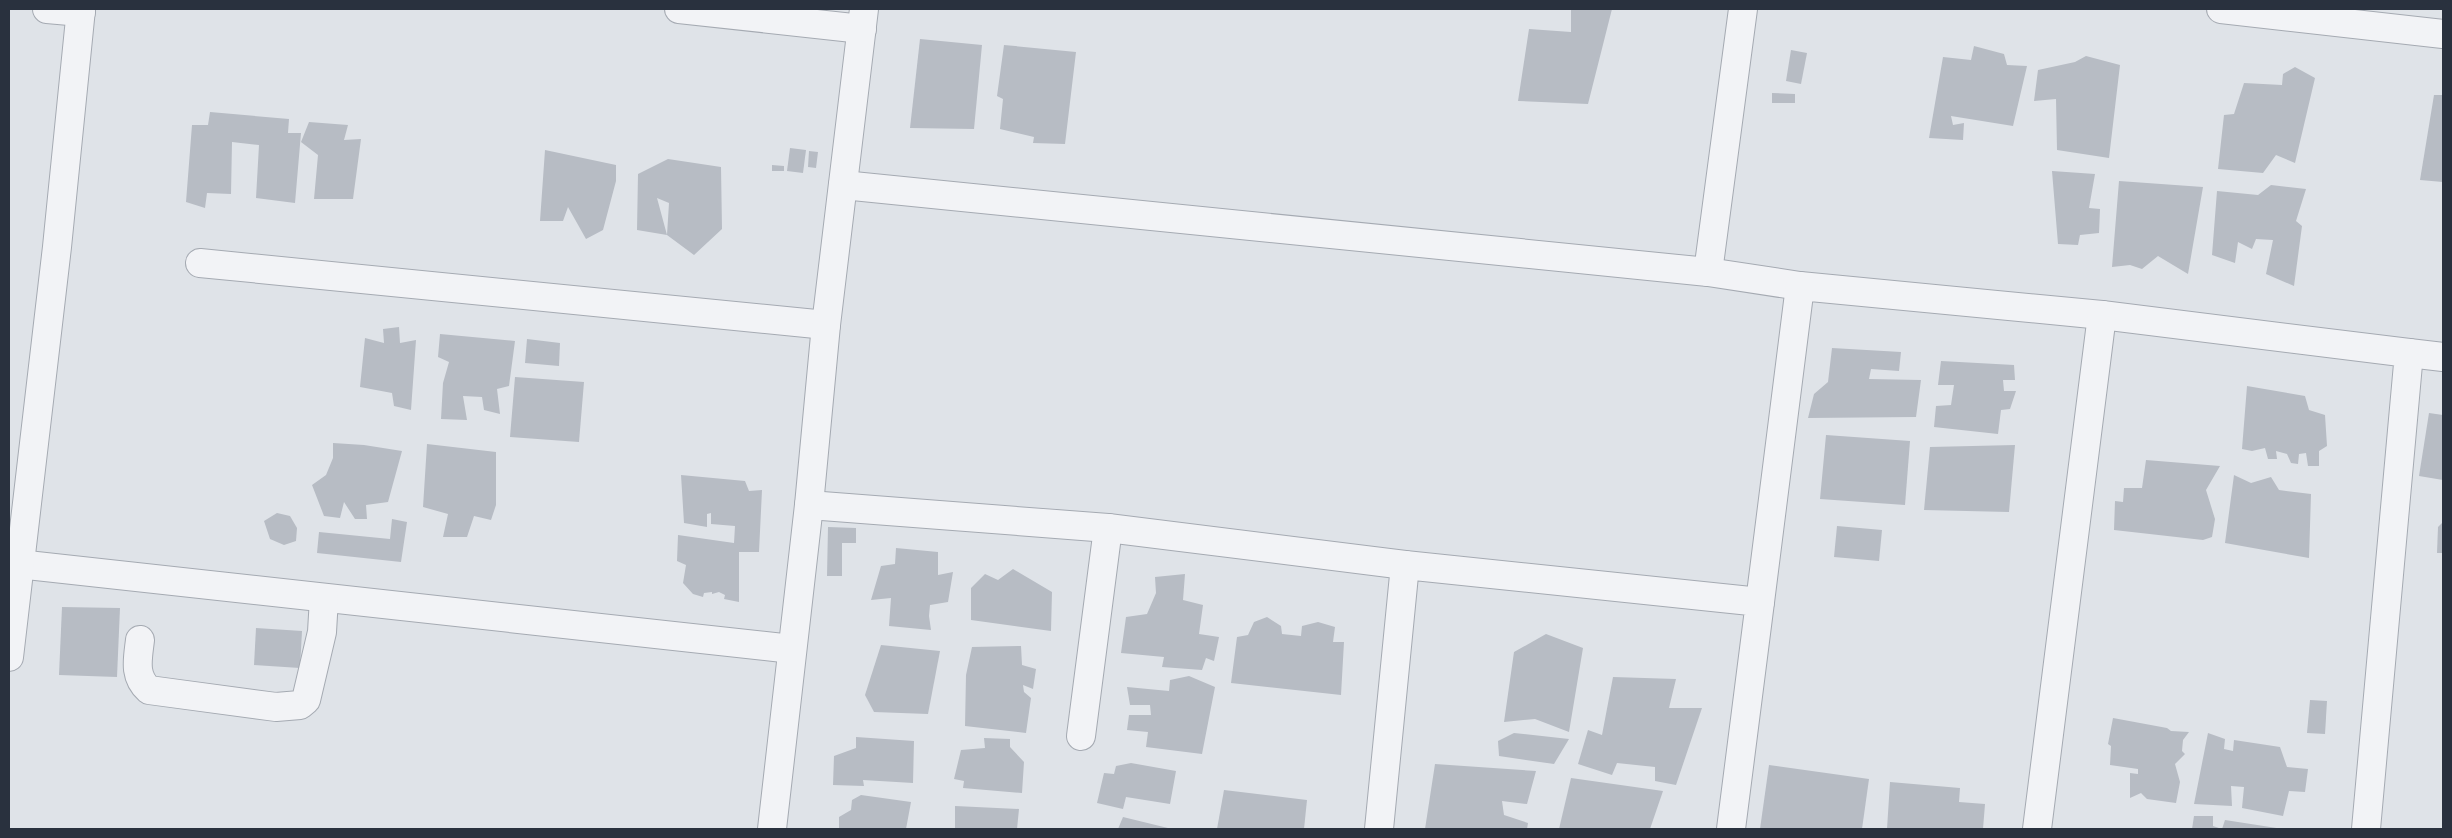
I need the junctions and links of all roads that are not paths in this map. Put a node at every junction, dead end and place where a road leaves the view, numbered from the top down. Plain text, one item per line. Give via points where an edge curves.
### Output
1 (47, 9) edge
2 (679, 9) edge
3 (1743, 9) edge
4 (2221, 9) edge
5 (81, 11) edge
6 (863, 19) edge
7 (2443, 34) edge
8 (843, 185) junction
9 (200, 263) dead end
10 (1708, 272) junction
11 (1800, 286) junction
12 (2102, 315) junction
13 (826, 325) junction
14 (2409, 353) junction
15 (2443, 357) edge
16 (809, 505) junction
17 (1108, 528) junction
18 (18, 564) junction
19 (1405, 565) junction
20 (324, 598) junction
21 (1760, 602) junction
22 (140, 640) dead end
23 (792, 650) junction
24 (9, 657) edge
25 (1081, 736) dead end
26 (772, 829) edge
27 (1379, 829) edge
28 (1731, 829) edge
29 (2037, 829) edge
30 (2366, 829) edge

1 - 5 street
2 - 6 street
3 - 10 street
4 - 7 street
5 - 18 street via 57,247
6 - 8 street
8 - 10 street
8 - 13 street
9 - 13 street
10 - 11 street
11 - 12 street
11 - 21 street
12 - 14 street
12 - 29 street
13 - 16 street
14 - 15 street
14 - 30 street
16 - 17 street
16 - 23 street
17 - 19 street
17 - 25 street
18 - 20 street
18 - 24 street
19 - 21 street
19 - 27 street
20 - 22 street via 322,632 306,700 300,705 276,707 149,690 142,684 137,670
20 - 23 street
21 - 28 street
23 - 26 street

